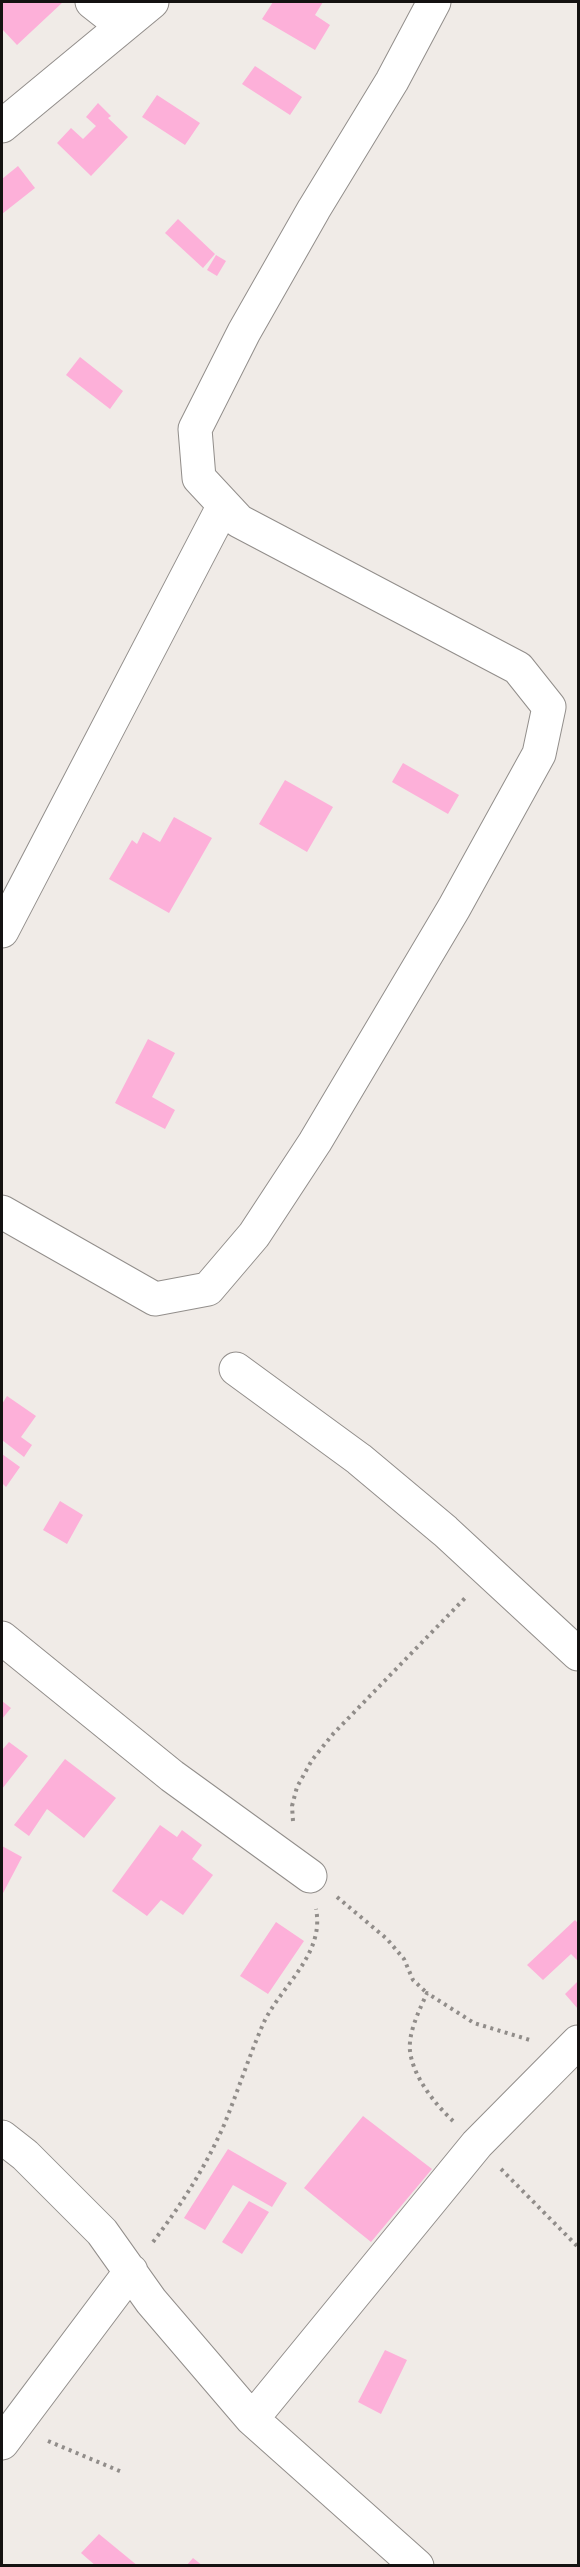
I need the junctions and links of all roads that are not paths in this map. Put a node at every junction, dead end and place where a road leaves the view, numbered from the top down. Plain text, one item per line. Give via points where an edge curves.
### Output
1 (92, 2) edge
2 (152, 2) edge
3 (434, 2) edge
4 (2, 126) edge
5 (224, 505) junction
6 (2, 931) edge
7 (2, 1212) edge
8 (236, 1369) dead end
9 (2, 1638) edge
10 (579, 1654) edge
11 (310, 1876) road end
12 (573, 2047) edge
13 (2, 2137) edge
14 (130, 2271) junction
15 (252, 2419) junction
16 (6, 2431) edge
17 (417, 2565) edge

1 - 2 street via 106,13
2 - 4 street
3 - 5 street via 392,81 244,332 195,429 199,478
5 - 6 street
5 - 7 street via 239,521 518,668 549,707 539,754 454,908 315,1142 254,1235 208,1289 155,1299
8 - 10 street via 359,1459 445,1531
9 - 11 street via 172,1776
12 - 15 street via 477,2144
13 - 14 street via 102,2232
14 - 15 street via 185,2343
14 - 16 street
15 - 17 street

